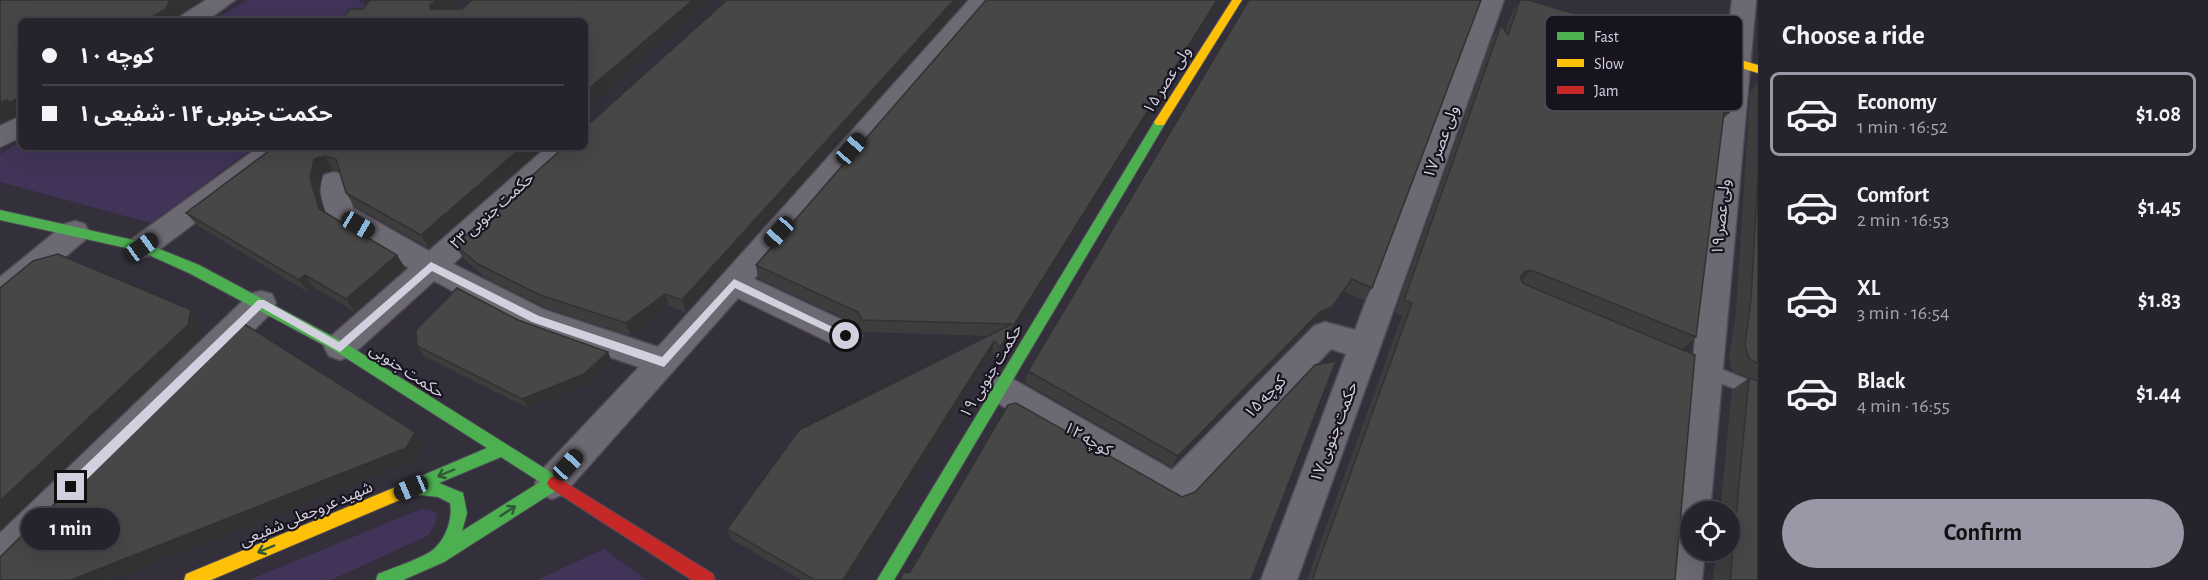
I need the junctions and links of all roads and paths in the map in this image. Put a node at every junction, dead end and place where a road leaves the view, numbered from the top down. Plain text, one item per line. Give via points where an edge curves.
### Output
1 (223, 0) edge
2 (982, 0) edge
3 (1237, 0) edge
4 (1492, 0) edge
5 (1744, 0) edge
6 (194, 18) edge
7 (1748, 66) edge
8 (1743, 95) edge
9 (1740, 111) edge
10 (18, 127) edge
11 (0, 138) edge
12 (274, 150) edge
13 (561, 150) edge
14 (1126, 178) joint
15 (334, 182) dead end
16 (0, 215) edge
17 (75, 232) junction
18 (142, 247) junction
19 (431, 266) junction
20 (734, 283) junction
21 (1389, 284) joint
22 (0, 294) edge
23 (261, 303) junction
24 (846, 336) dead end
25 (1366, 346) junction
26 (340, 347) junction
27 (664, 362) junction
28 (1697, 366) junction
29 (1000, 388) junction
30 (1758, 391) edge
31 (500, 450) junction
32 (552, 483) junction
33 (411, 488) junction
34 (1175, 490) joint
35 (1692, 501) edge
36 (438, 556) junction
37 (0, 558) edge
38 (1686, 561) edge
39 (192, 580) edge
40 (384, 580) edge
41 (707, 580) edge
42 (885, 580) edge
43 (1279, 580) edge
44 (1684, 580) edge

1 - 6 street
2 - 20 street
3 - 14 street, ولی عصر ۱۵
4 - 21 street, ولی عصر ۱۷
5 - 7 street, ولی عصر ۱۹
7 - 8 street, ولی عصر ۱۹
9 - 28 street, ولی عصر ۱۹
10 - 11 street
12 - 18 street
13 - 19 street, حکمت جنوبی ۲۳
14 - 29 street, حکمت جنوبی ۱۹
15 - 19 street via 340,214
16 - 17 street, حکمت جنوبی
17 - 18 street, حکمت جنوبی
17 - 22 street
18 - 23 street, حکمت جنوبی
19 - 26 street, حکمت جنوبی ۲۳
19 - 27 street via 536,319
20 - 24 street
20 - 27 street
21 - 25 street, حکمت جنوبی ۱۷
23 - 26 street, حکمت جنوبی
23 - 37 street
25 - 34 street, کوچه ۱۵ via 1325,335
25 - 43 street, حکمت جنوبی ۱۷
26 - 31 street, حکمت جنوبی
27 - 32 street
28 - 30 lane
28 - 35 street, ولی عصر ۱۹
29 - 34 street, کوچه ۱۲
29 - 42 street, حکمت جنوبی ۱۹
31 - 32 street, حکمت جنوبی
31 -> 33 street, شهید عروجعلی شفیعی
36 -> 32 street
32 - 41 street, حکمت جنوبی
33 - 36 street via 439,490 457,498 462,513 453,537
33 -> 39 street, شهید عروجعلی شفیعی
36 - 40 street
38 - 44 street

